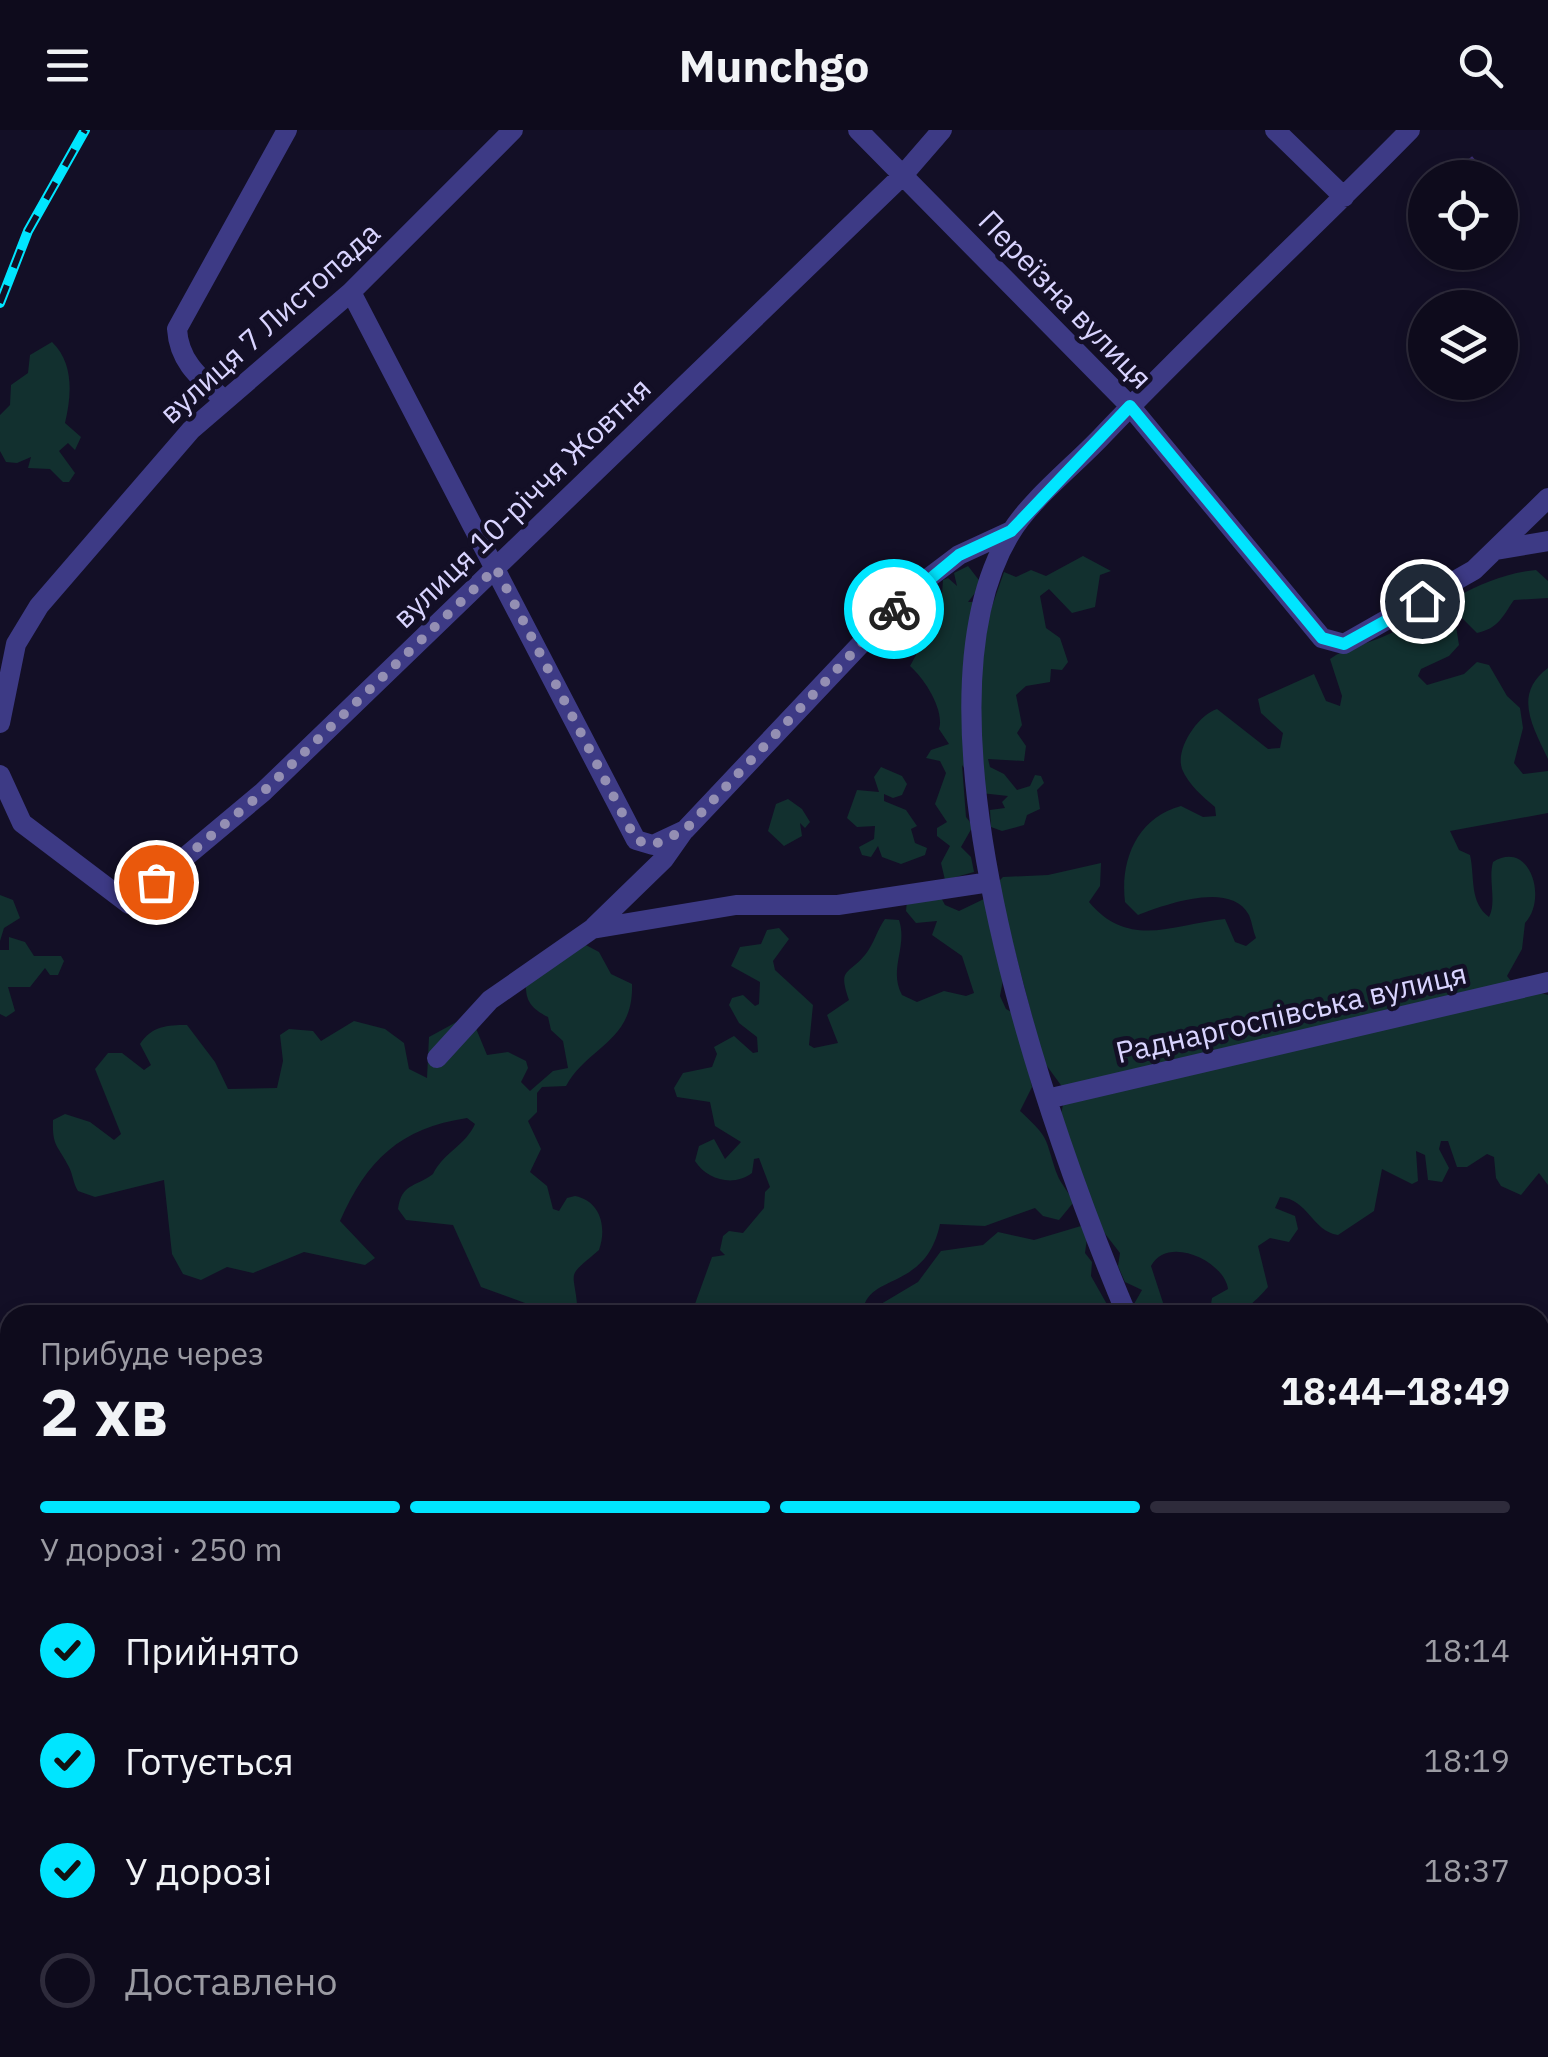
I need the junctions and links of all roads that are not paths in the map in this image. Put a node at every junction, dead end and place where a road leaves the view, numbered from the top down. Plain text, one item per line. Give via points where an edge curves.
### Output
1 (287, 130) edge
2 (512, 130) edge
3 (858, 130) edge
4 (942, 130) edge
5 (1275, 130) edge
6 (1410, 130) edge
7 (903, 175) junction
8 (1344, 197) junction
9 (351, 292) junction
10 (223, 399) junction
11 (1130, 406) junction
12 (1548, 498) edge
13 (1011, 531) junction
14 (1548, 541) edge
15 (1492, 552) junction
16 (496, 568) junction
17 (0, 724) edge
18 (0, 775) edge
19 (685, 830) junction
20 (990, 882) junction
21 (592, 929) junction
22 (1548, 982) edge
23 (437, 1058) dead end
24 (1048, 1099) junction
25 (1122, 1305) edge

1 - 10 street via 177,329 190,369
2 - 9 street, вулиця 7 Листопада
3 - 7 street, Переїзна вулиця
4 - 7 street, вулиця 10-річчя Жовтня
5 - 8 street
6 - 8 street
7 - 11 street, Переїзна вулиця
7 - 16 street, вулиця 10-річчя Жовтня
8 - 11 street
9 - 10 street, вулиця 7 Листопада
9 - 16 street
10 - 17 street, вулиця 7 Листопада via 39,606 16,644
11 - 13 street
11 - 15 street, Переїзна вулиця via 1322,638 1344,644 1474,570
12 - 15 street
13 - 19 street via 959,555 910,592
13 - 20 street via 990,575 973,676 976,814
14 - 15 street
16 - 18 street, вулиця 10-річчя Жовтня via 263,792 129,904 22,823
16 - 19 street via 636,840 653,845
19 - 21 street
20 - 21 street via 838,905 736,905
20 - 24 street
21 - 23 street via 490,1000
22 - 24 street, Раднаргоспівська вулиця
24 - 25 street

